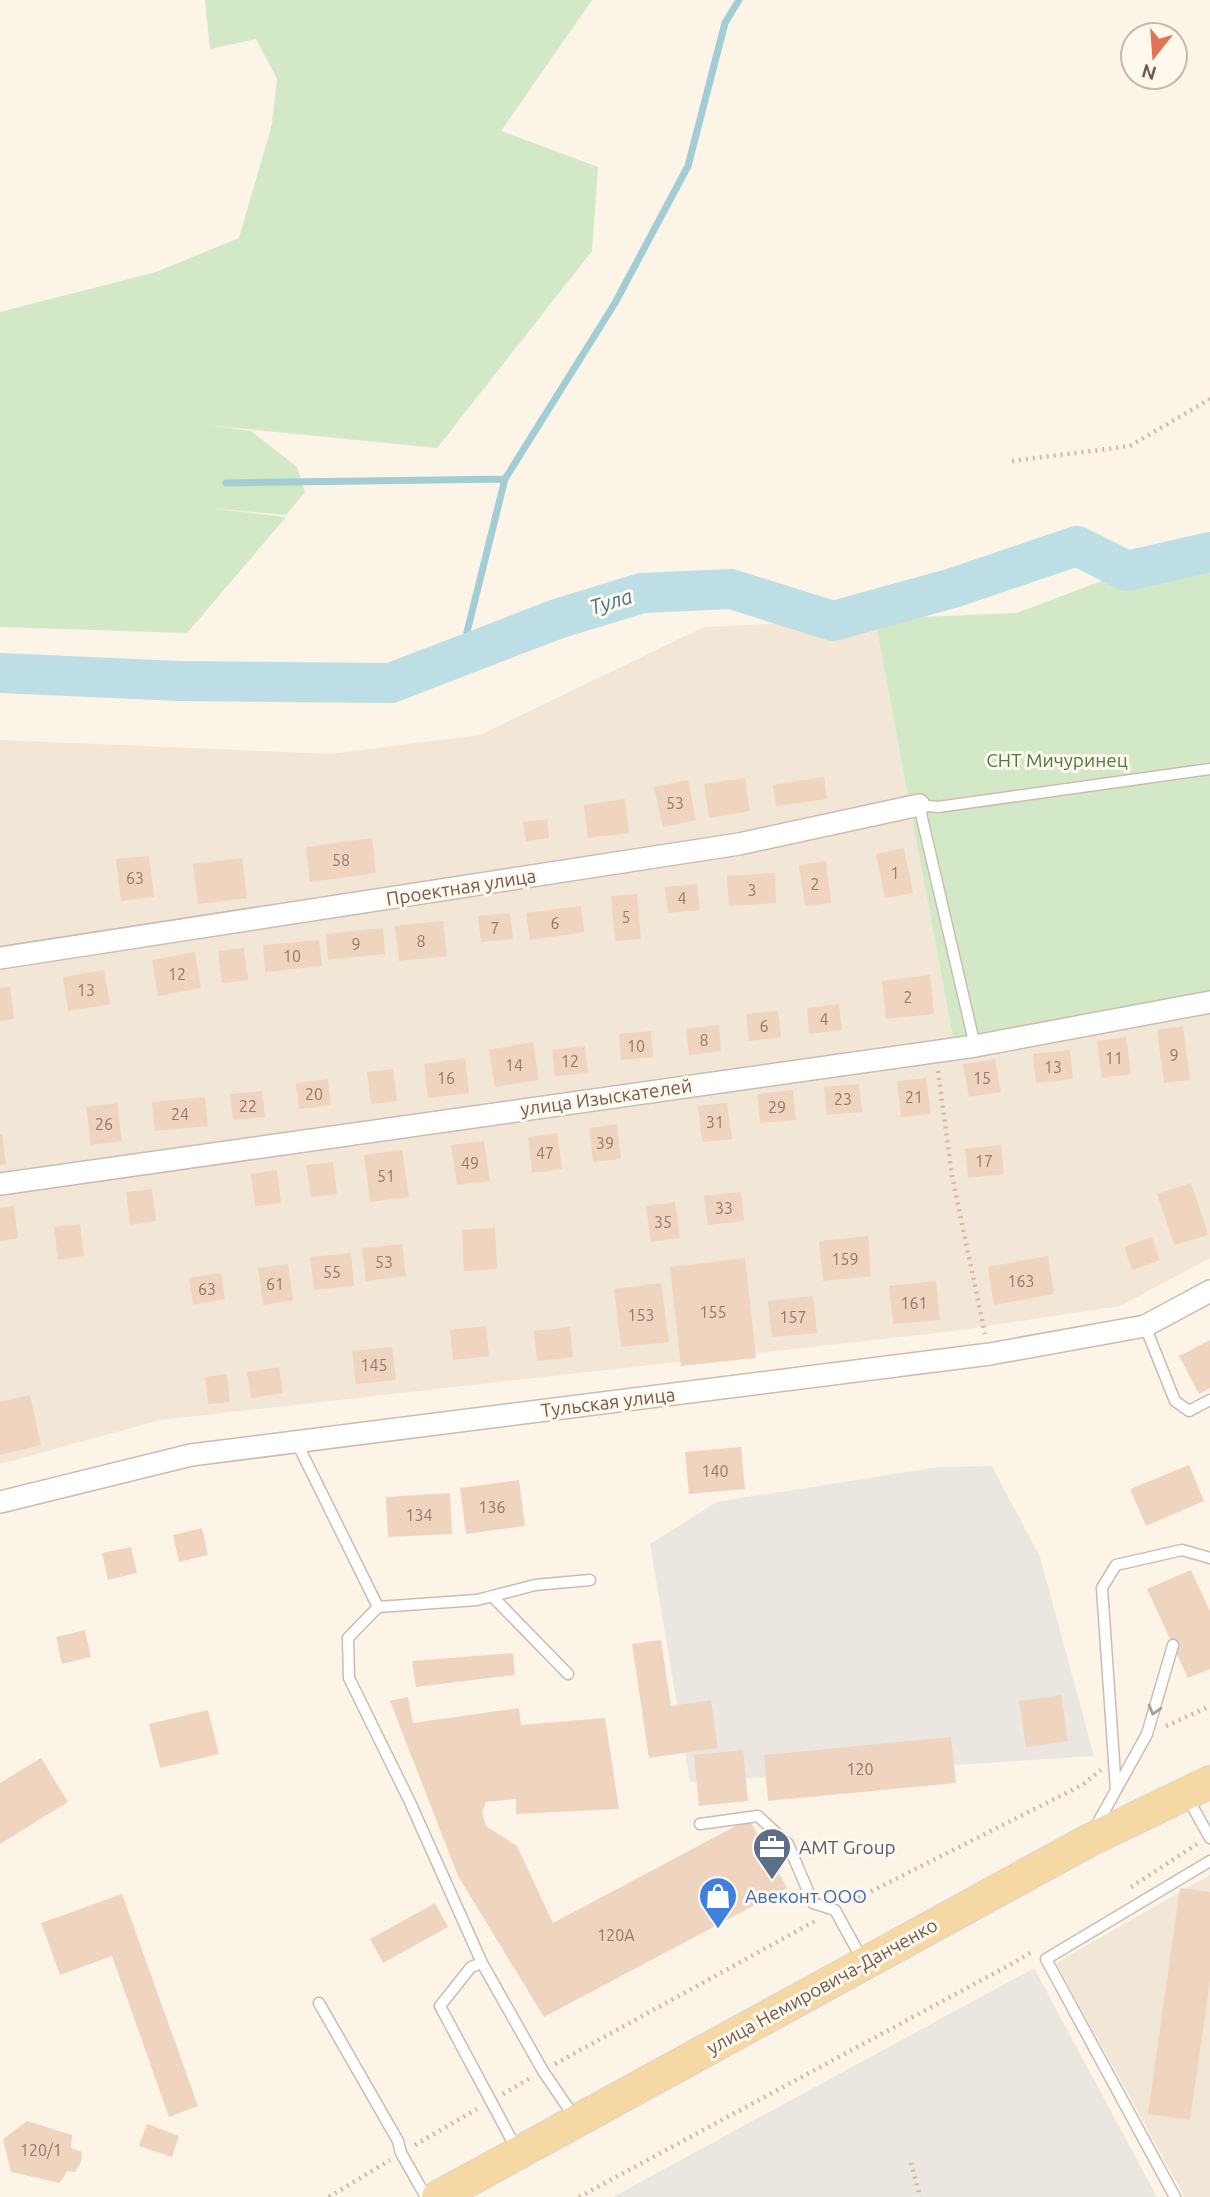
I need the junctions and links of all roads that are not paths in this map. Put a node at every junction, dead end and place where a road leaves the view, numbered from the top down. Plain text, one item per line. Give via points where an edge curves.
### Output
1 (1210, 769) edge
2 (919, 805) junction
3 (0, 958) edge
4 (1210, 1002) edge
5 (965, 1047) junction
6 (0, 1184) edge
7 (1210, 1291) edge
8 (1144, 1326) junction
9 (1210, 1400) edge
10 (297, 1443) junction
11 (0, 1502) edge
12 (1210, 1558) edge
13 (590, 1580) dead end
14 (492, 1596) junction
15 (378, 1607) junction
16 (1173, 1645) dead end
17 (568, 1674) dead end
18 (1197, 1787) edge
19 (1116, 1790) junction
20 (700, 1824) dead end
21 (1209, 1837) edge
22 (1088, 1842) junction
23 (1210, 1861) edge
24 (482, 1963) junction
25 (864, 1963) junction
26 (318, 2003) dead end
27 (577, 2121) junction
28 (518, 2153) junction
29 (426, 2197) edge
30 (438, 2197) edge
31 (1175, 2197) edge

1 - 2 lane via 938,807
2 - 3 street, Проектная улица via 739,844
2 - 5 lane
4 - 5 street, улица Изыскателей
5 - 6 street, улица Изыскателей
7 - 8 street, Тульская улица
8 - 9 lane via 1175,1401 1189,1411
8 - 10 street, Тульская улица via 990,1354
10 - 11 street, Тульская улица via 191,1455
10 - 15 lane
12 - 19 lane via 1182,1550 1116,1565 1102,1588
13 - 14 lane via 535,1585
14 - 15 lane
14 - 17 lane
15 - 24 lane via 348,1638 349,1678
16 -> 19 lane via 1147,1734
18 - 21 lane
18 - 22 main road, улица Немировича-Данченко
19 - 22 lane
20 - 25 lane via 758,1816 788,1844 813,1903 835,1910
22 - 25 main road, улица Немировича-Данченко
23 - 31 lane via 1046,1959
24 - 27 lane
24 - 28 lane via 471,1967 440,2006
25 - 27 main road, улица Немировича-Данченко
26 - 29 lane
27 - 28 main road, улица Немировича-Данченко
28 - 30 main road, улица Немировича-Данченко

